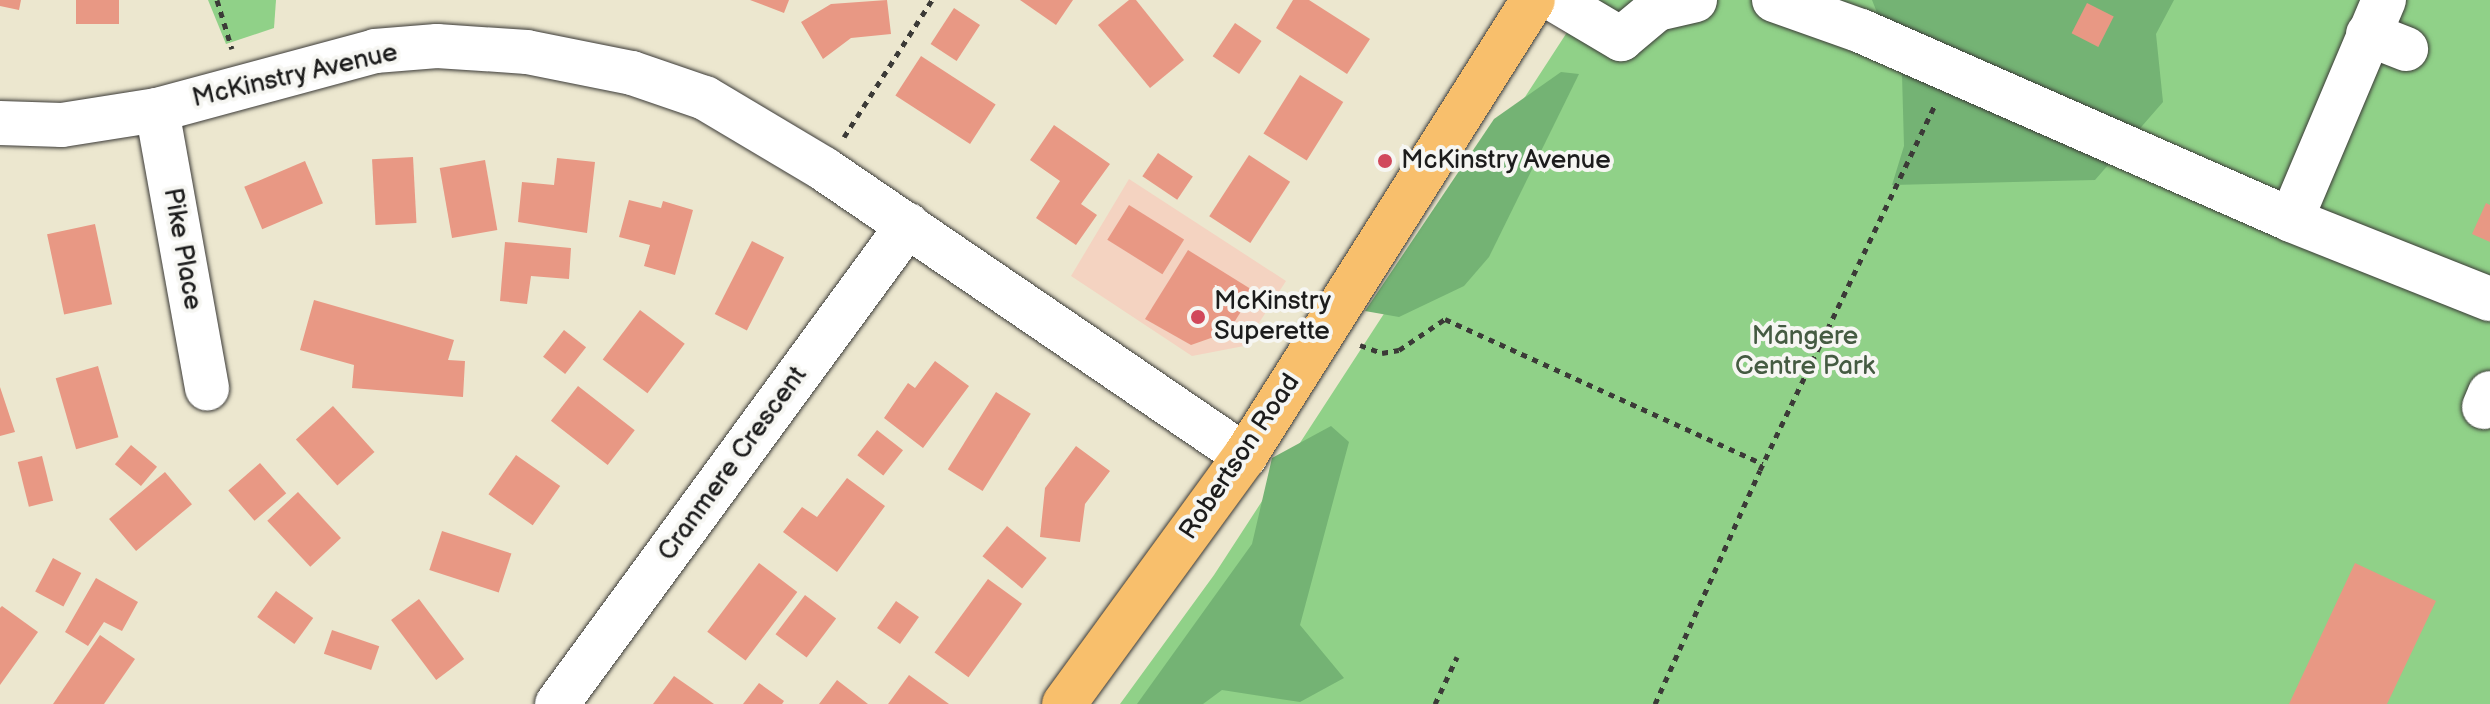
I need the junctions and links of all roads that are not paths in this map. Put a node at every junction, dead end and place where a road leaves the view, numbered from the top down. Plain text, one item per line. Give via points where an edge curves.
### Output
1 (1533, 0) edge
2 (1555, 0) edge
3 (1695, 0) edge
4 (1774, 0) edge
5 (2386, 28) edge
6 (157, 110) junction
7 (0, 123) edge
8 (2291, 220) junction
9 (908, 225) junction
10 (2490, 299) edge
11 (207, 389) dead end
12 (1245, 456) junction
13 (557, 704) edge
14 (1064, 704) edge

1 - 12 main road, Robertson Road
2 - 3 street via 1621,39 1657,9
4 - 8 street via 1812,11
5 - 8 street
6 - 7 street, McKinstry Avenue via 62,125
6 - 9 street, McKinstry Avenue via 375,51 437,46 527,52 632,73 705,98
6 - 11 street, Pike Place
8 - 10 street
9 - 12 street, McKinstry Avenue
9 - 13 street, Cranmere Crescent
12 - 14 main road, Robertson Road

